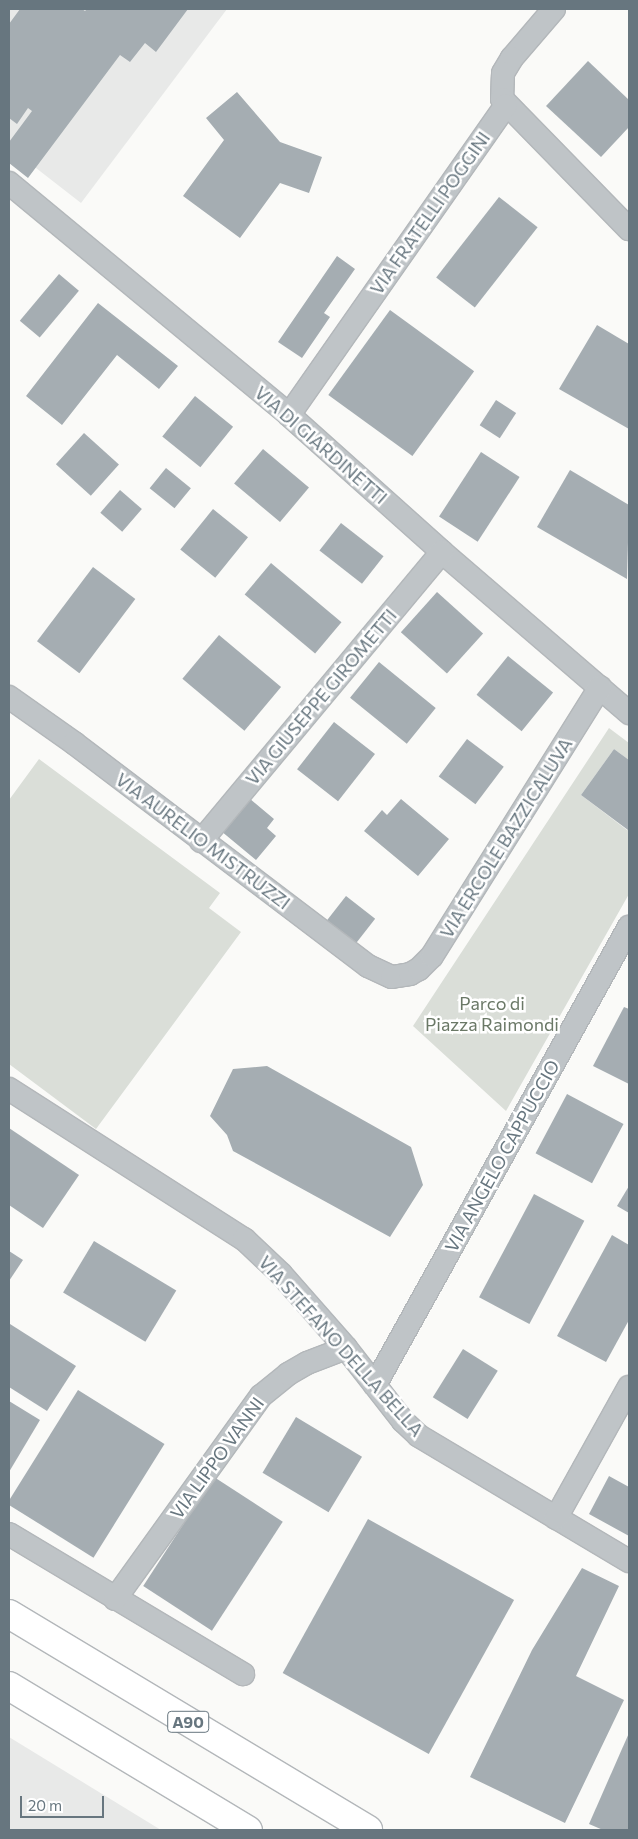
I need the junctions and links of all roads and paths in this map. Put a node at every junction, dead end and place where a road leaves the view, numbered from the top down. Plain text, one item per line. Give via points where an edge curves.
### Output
1 (554, 9) edge
2 (506, 105) junction
3 (9, 183) edge
4 (629, 229) edge
5 (289, 415) junction
6 (442, 552) junction
7 (600, 688) junction
8 (9, 697) edge
9 (625, 702) edge
10 (201, 841) junction
11 (629, 927) edge
12 (402, 976) joint
13 (9, 1089) edge
14 (346, 1348) junction
15 (375, 1385) junction
16 (629, 1387) edge
17 (556, 1518) junction
18 (9, 1534) edge
19 (629, 1561) edge
20 (115, 1599) junction
21 (9, 1614) edge
22 (243, 1674) dead end
23 (9, 1686) edge
24 (248, 1830) edge
25 (368, 1830) edge

1 - 2 street via 503,73 502,94
2 - 4 street
2 - 5 street, VIA FRATELLI POGGINI
3 - 5 street, VIA DI GIARDINETTI
5 - 6 street, VIA DI GIARDINETTI
6 - 7 street, VIA DI GIARDINETTI
6 - 10 street, VIA GIUSEPPE GIROMETTI
7 - 9 street, VIA DI GIARDINETTI
7 - 12 street, VIA ERCOLE BAZZICALUVA via 432,956 419,970
8 - 10 street, VIA AURELIO MISTRUZZI
10 - 12 street, VIA AURELIO MISTRUZZI via 368,966 383,974
11 - 15 street, VIA ANGELO CAPPUCCIO
13 - 14 street, VIA STEFANO DELLA BELLA via 244,1239 281,1274
14 - 15 street, VIA STEFANO DELLA BELLA
14 - 20 street, VIA LIPPO VANNI via 307,1363 261,1396
15 - 17 street, VIA STEFANO DELLA BELLA via 403,1421 432,1445
16 - 17 street
17 - 19 street, VIA STEFANO DELLA BELLA
18 - 20 street
20 - 22 street
21 - 25 highway, A90
23 - 24 highway

